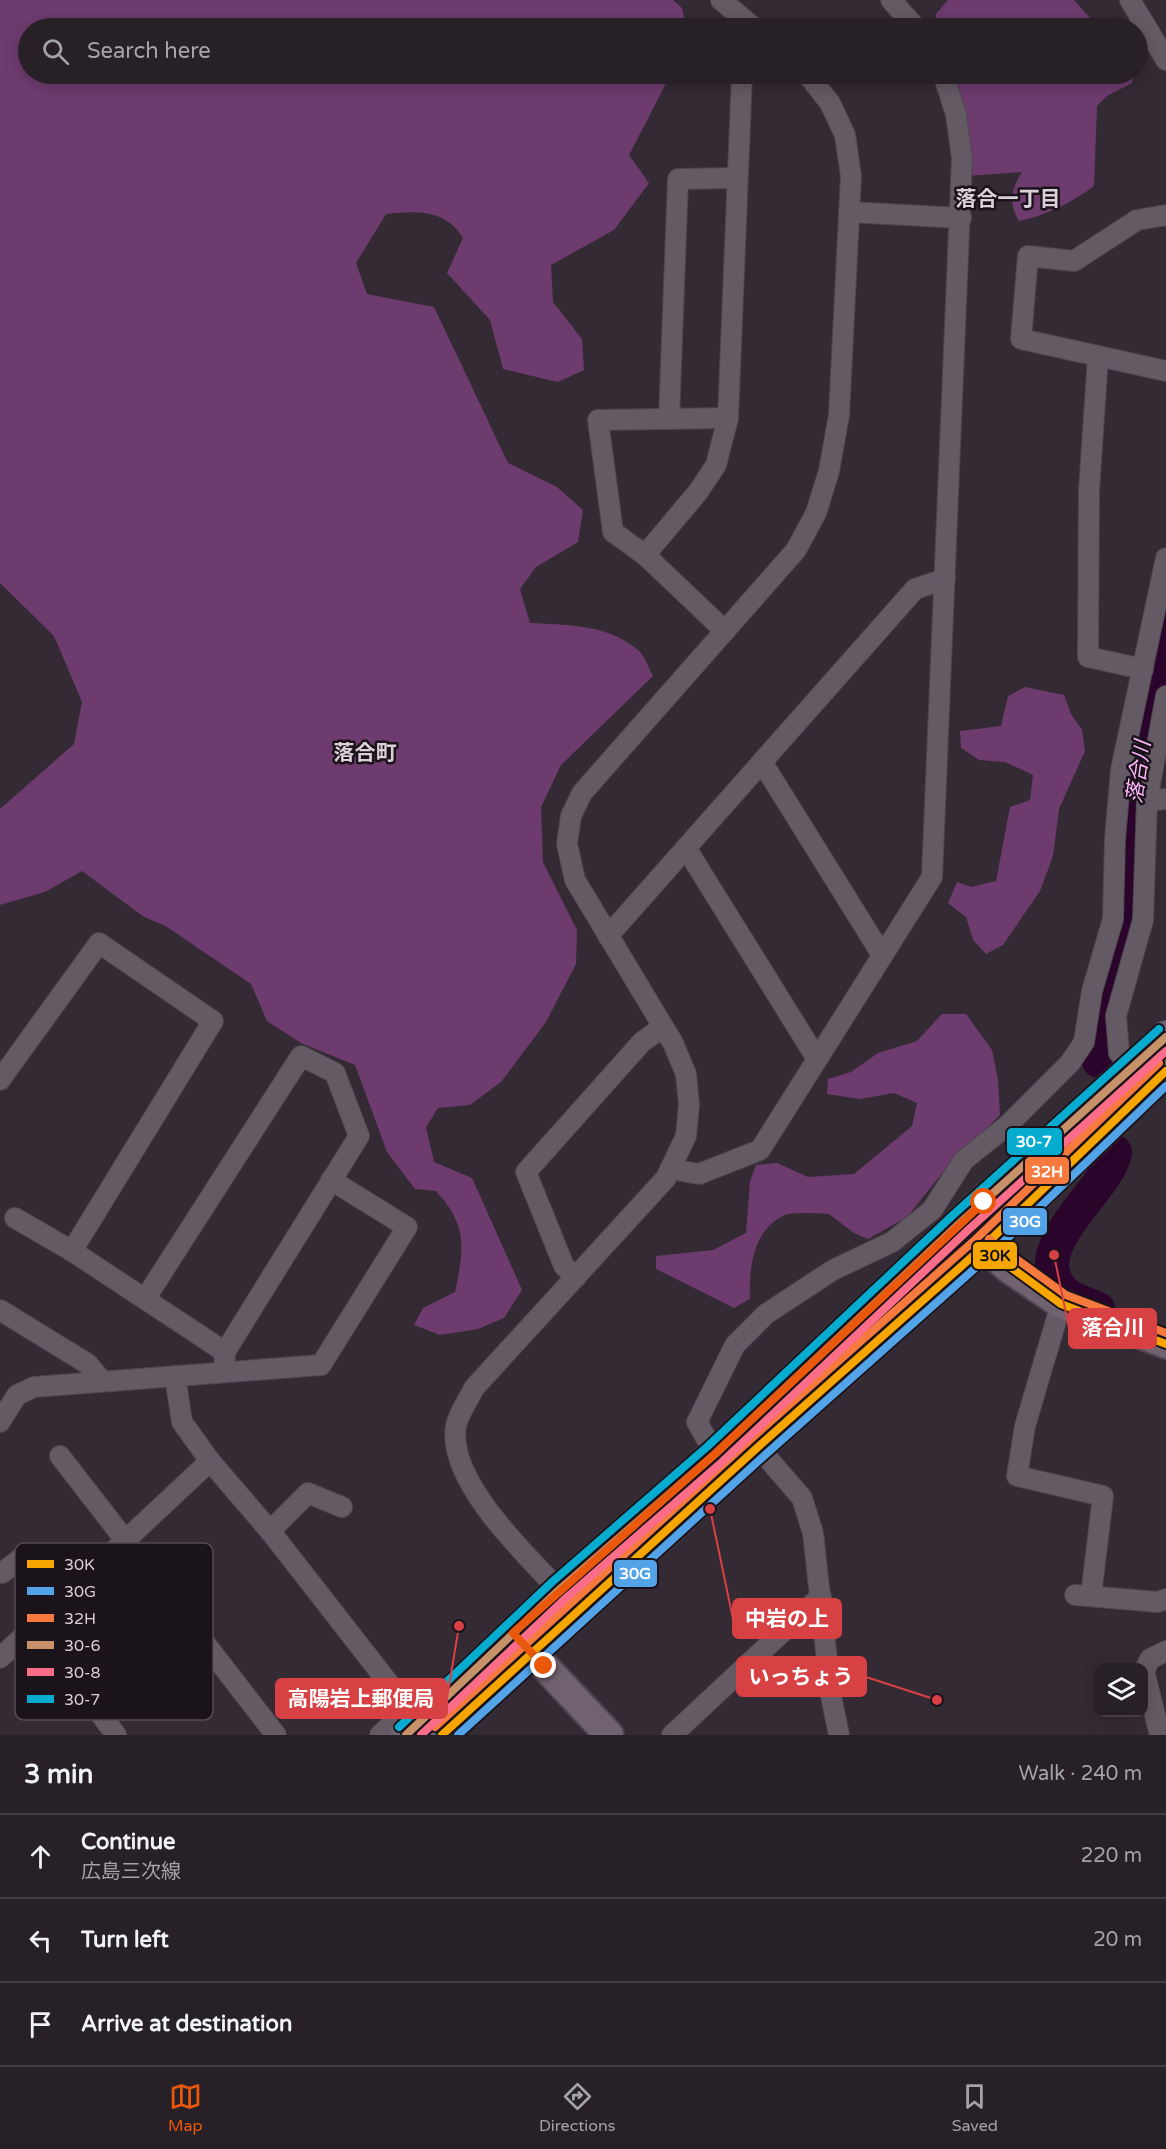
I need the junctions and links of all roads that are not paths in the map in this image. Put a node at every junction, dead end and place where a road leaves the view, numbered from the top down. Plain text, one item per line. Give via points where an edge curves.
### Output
1 (721, 0) edge
2 (891, 0) edge
3 (1130, 0) edge
4 (742, 18) edge
5 (907, 18) edge
6 (1141, 18) edge
7 (1148, 29) edge
8 (1165, 56) edge
9 (742, 84) edge
10 (815, 84) edge
11 (946, 84) edge
12 (737, 178) junction
13 (849, 212) junction
14 (1166, 215) edge
15 (961, 218) junction
16 (1098, 356) junction
17 (1166, 371) edge
18 (728, 418) junction
19 (669, 419) junction
20 (645, 555) junction
21 (1166, 558) edge
22 (945, 579) junction
23 (1163, 583) edge
24 (725, 631) junction
25 (1143, 669) junction
26 (1166, 696) edge
27 (762, 762) junction
28 (1157, 800) edge
29 (686, 848) junction
30 (608, 936) junction
31 (882, 955) junction
32 (663, 1027) junction
33 (1166, 1037) edge
34 (817, 1059) junction
35 (1151, 1073) edge
36 (0, 1080) edge
37 (670, 1169) junction
38 (331, 1180) junction
39 (15, 1218) dead end
40 (960, 1223) junction
41 (983, 1247) junction
42 (72, 1251) junction
43 (576, 1277) junction
44 (145, 1299) junction
45 (1061, 1304) junction
46 (0, 1310) edge
47 (1166, 1344) edge
48 (225, 1352) junction
49 (224, 1372) junction
50 (175, 1376) junction
51 (102, 1381) junction
52 (0, 1422) edge
53 (758, 1447) junction
54 (715, 1454) junction
55 (60, 1456) dead end
56 (210, 1461) junction
57 (342, 1507) dead end
58 (270, 1531) junction
59 (124, 1541) joint
60 (15, 1563) edge
61 (2, 1573) dead end
62 (821, 1596) junction
63 (1166, 1600) edge
64 (569, 1601) junction
65 (523, 1643) junction
66 (15, 1644) edge
67 (1166, 1651) edge
68 (213, 1655) edge
69 (0, 1658) edge
70 (105, 1720) edge
71 (419, 1725) edge
72 (116, 1735) edge
73 (276, 1735) edge
74 (380, 1735) edge
75 (609, 1735) edge
76 (672, 1735) edge
77 (839, 1735) edge
78 (1160, 1735) edge

1 - 4 street
2 - 5 street
3 - 6 street
7 - 8 street
9 - 12 street
10 - 13 street via 845,135 851,176
11 - 15 street via 956,114 962,159
12 - 18 street
12 - 19 street via 678,179
13 - 15 street
13 - 24 street via 839,415 829,471 816,513 796,550
14 - 16 street via 1137,220 1074,261 1029,256 1021,339
15 - 22 street
16 - 17 street
16 - 25 street via 1089,491 1088,657
18 - 19 street
18 - 20 street via 716,465
19 - 20 street via 598,420 613,532
20 - 24 street
21 - 23 street
22 - 27 street via 915,589
22 - 31 street via 932,878
23 - 25 street
24 - 30 street via 582,793 571,816 567,844 575,880
25 - 54 street via 1121,770 1113,919 1092,991 1084,1042 1070,1063 1008,1125 964,1160 932,1210 892,1242 833,1270 766,1314 735,1345 697,1422
26 - 28 street
27 - 29 street
27 - 31 street
28 - 35 street via 1143,920 1116,1016 1119,1053
29 - 30 street
29 - 34 street
30 - 32 street
31 - 34 street
32 - 37 street via 686,1074 689,1105 686,1136
32 - 43 street via 642,1042 526,1172 564,1266
33 - 35 main road
34 - 37 street via 760,1149 699,1174
35 - 40 main road
35 - 41 main road
36 - 42 street via 99,943 213,1021
37 - 43 street
38 - 44 street via 359,1136 335,1073 301,1056
38 - 48 street
38 - 49 street via 407,1227 321,1365
39 - 42 street
40 - 41 street
40 - 54 main road
41 - 45 street
41 - 53 main road
42 - 44 street
43 - 64 street via 474,1388 456,1426 459,1458 473,1491
44 - 48 street
45 - 47 street
45 - 63 street via 1024,1426 1017,1476 1103,1496 1083,1595
46 - 51 street via 88,1364
48 - 49 street
49 - 50 street
50 - 51 street
50 - 56 street via 182,1422
51 - 52 street via 34,1387 17,1395
53 - 62 street via 802,1498 813,1533
53 - 64 main road
54 - 64 main road
55 - 59 street
56 - 58 street
56 - 59 street
57 - 58 street via 308,1493
58 - 71 street
60 - 61 street
62 - 76 street
62 - 77 street
64 - 65 main road
65 - 71 main road
65 - 75 street
66 - 69 street
67 - 78 street via 1150,1659 1144,1671
68 - 73 street
70 - 72 street
71 - 74 street

